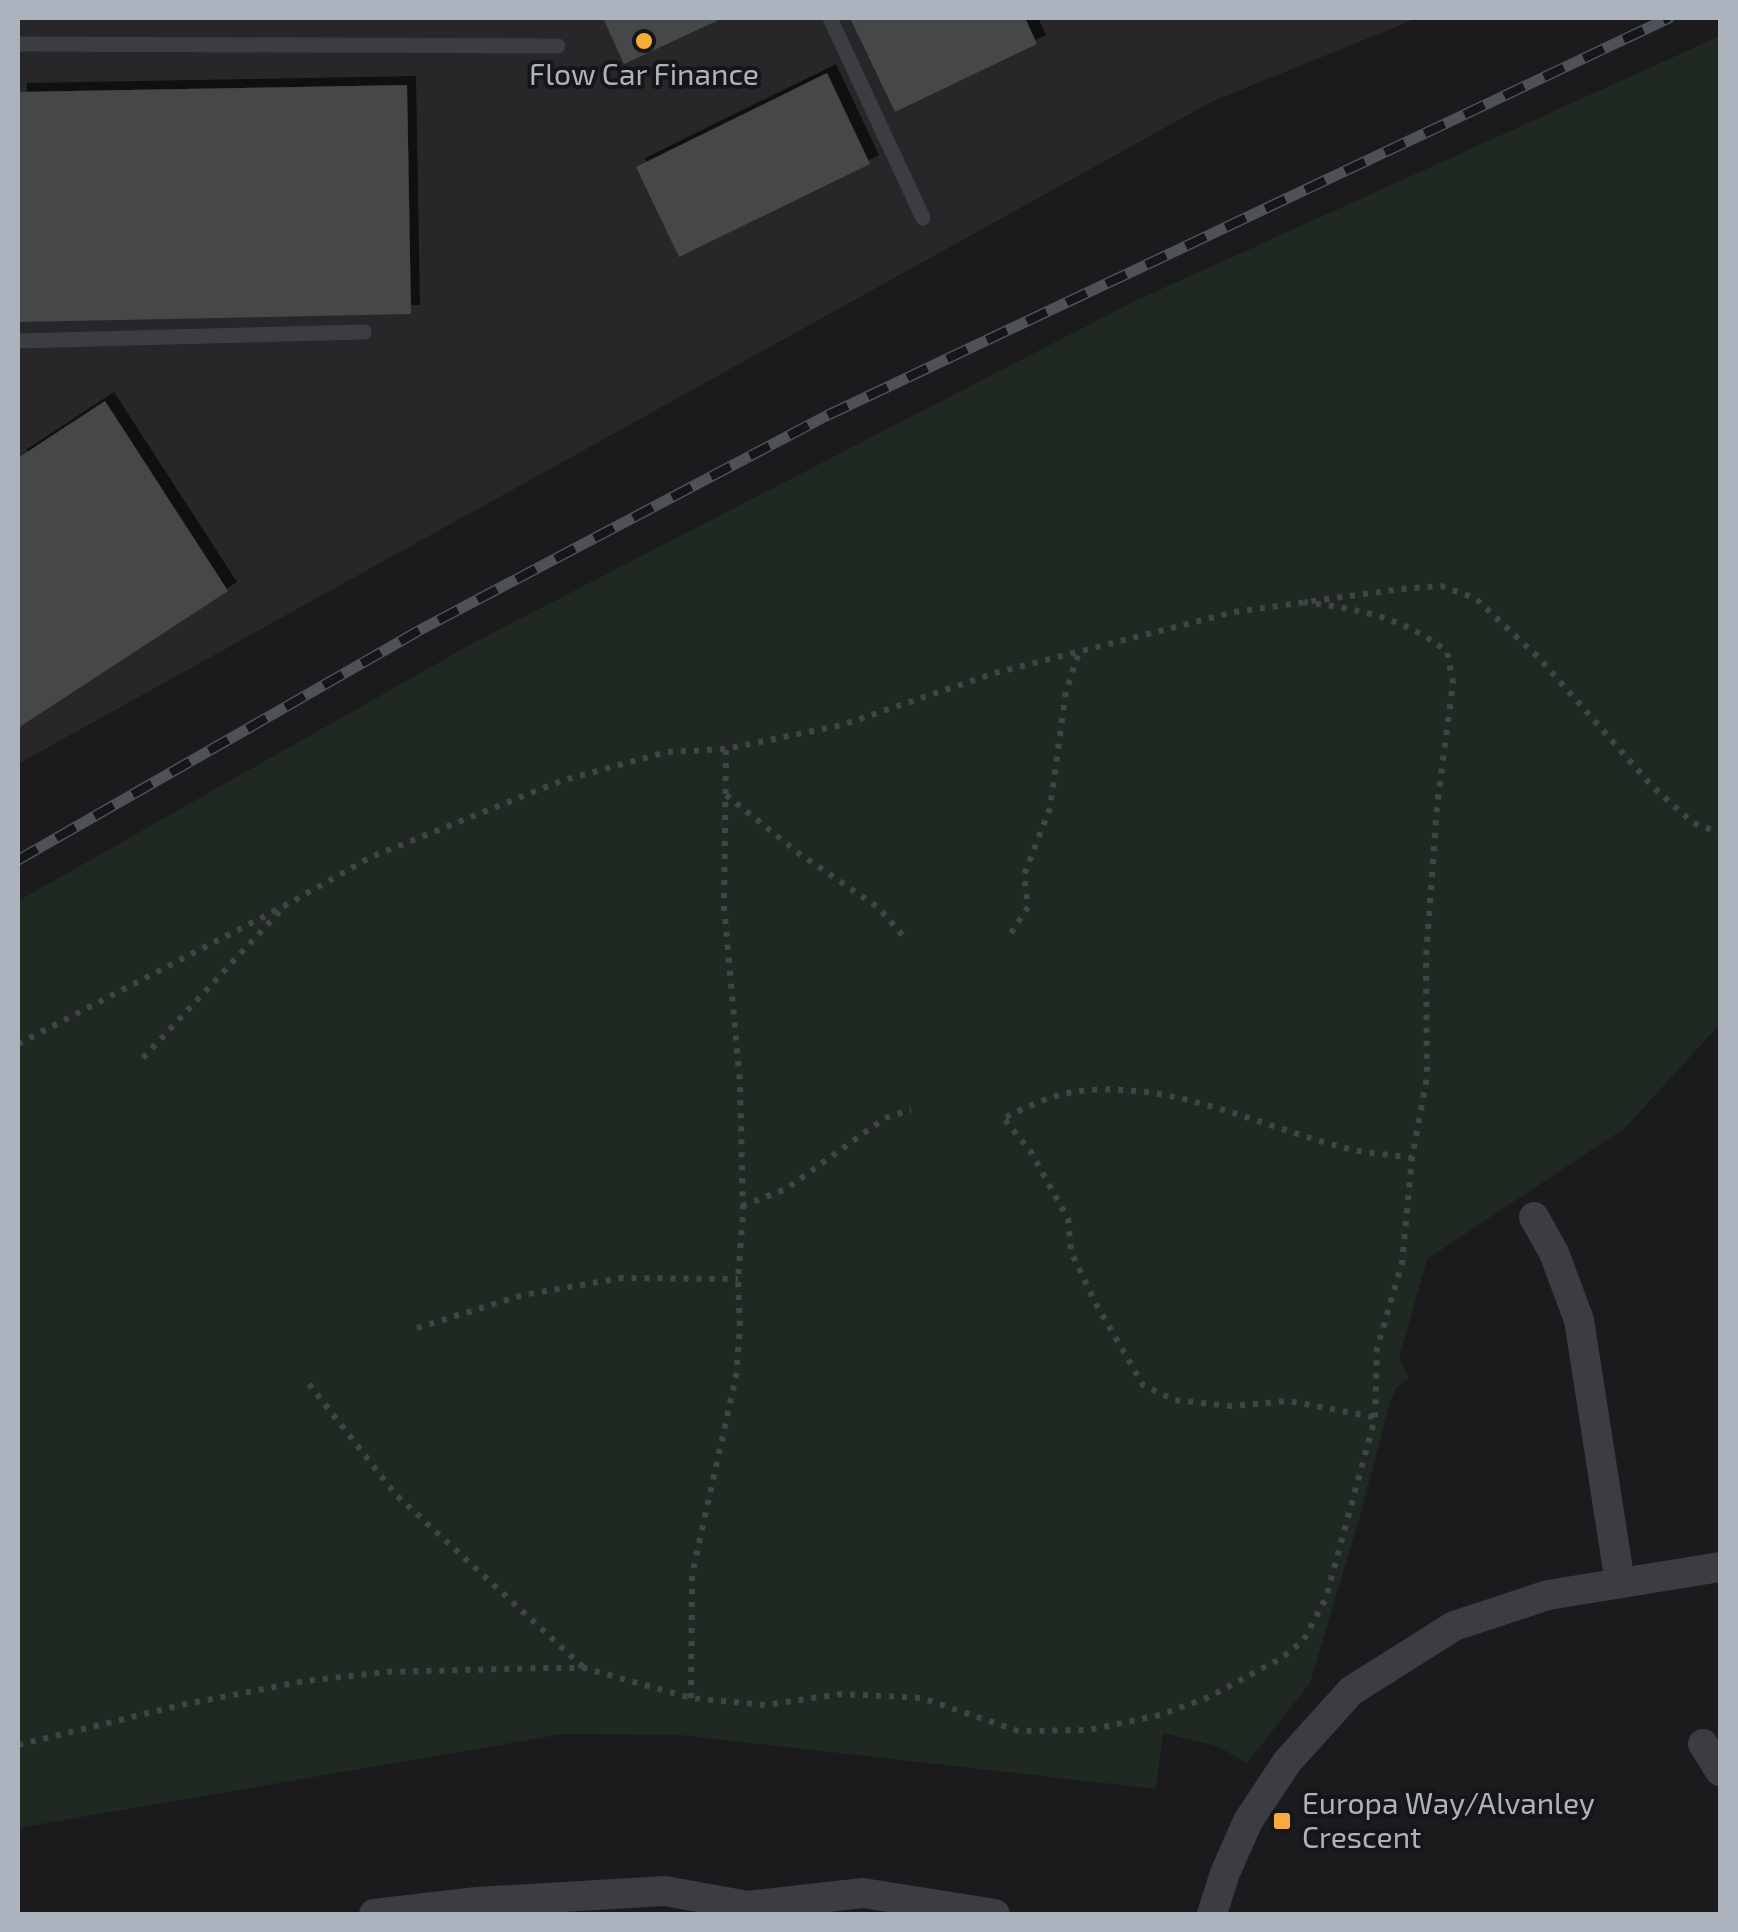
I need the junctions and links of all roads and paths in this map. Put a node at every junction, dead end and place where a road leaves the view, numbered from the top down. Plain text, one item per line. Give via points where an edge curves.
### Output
1 (830, 18) edge
2 (18, 44) edge
3 (558, 46) dead end
4 (923, 218) dead end
5 (364, 332) dead end
6 (18, 341) edge
7 (1304, 602) junction
8 (1078, 652) junction
9 (726, 748) junction
10 (725, 794) junction
11 (1720, 833) edge
12 (286, 905) junction
13 (1011, 932) dead end
14 (903, 936) dead end
15 (18, 1044) edge
16 (143, 1058) dead end
17 (911, 1110) dead end
18 (1412, 1158) junction
19 (742, 1206) junction
20 (1534, 1218) dead end
21 (738, 1279) junction
22 (417, 1328) dead end
23 (309, 1384) dead end
24 (1375, 1418) junction
25 (1720, 1567) edge
26 (1620, 1583) junction
27 (584, 1668) junction
28 (691, 1698) junction
29 (1703, 1744) dead end
30 (18, 1745) edge
31 (1720, 1771) edge
32 (748, 1910) edge
33 (374, 1914) edge
34 (995, 1914) edge
35 (1212, 1914) edge

1 - 4 lane
2 - 3 lane
5 - 6 lane
7 - 8 path via 1234,612
7 - 11 path via 1440,586 1475,598 1652,786 1693,823
7 - 18 path via 1370,611 1448,650 1453,682 1426,958 1426,1077
8 - 9 path via 842,725
8 - 13 path via 1050,808 1024,876 1028,907
9 - 10 path
9 - 12 path via 667,752 561,781 371,857
10 - 14 path via 879,908
10 - 19 path via 724,907 740,1083
12 - 15 path
12 - 16 path
17 - 19 path via 885,1118 786,1188
18 - 24 path via 1402,1263 1377,1349
18 - 24 path via 1359,1151 1144,1090 1077,1091 1006,1118 1068,1219 1072,1252 1143,1385 1174,1400 1230,1406 1289,1402
19 - 21 path
20 - 26 street via 1579,1320
21 - 22 path via 622,1278 523,1294
21 - 28 path via 736,1376 692,1575
23 - 27 path via 396,1495
24 - 28 path via 1326,1598 1303,1641 1209,1697 1089,1730 1018,1731 922,1698 841,1694 765,1705
25 - 26 street
26 - 35 street via 1548,1595 1454,1626 1351,1690 1286,1762 1248,1821
27 - 28 path
27 - 30 path via 305,1680
29 - 31 street
32 - 33 street via 665,1891
32 - 34 street via 863,1893

